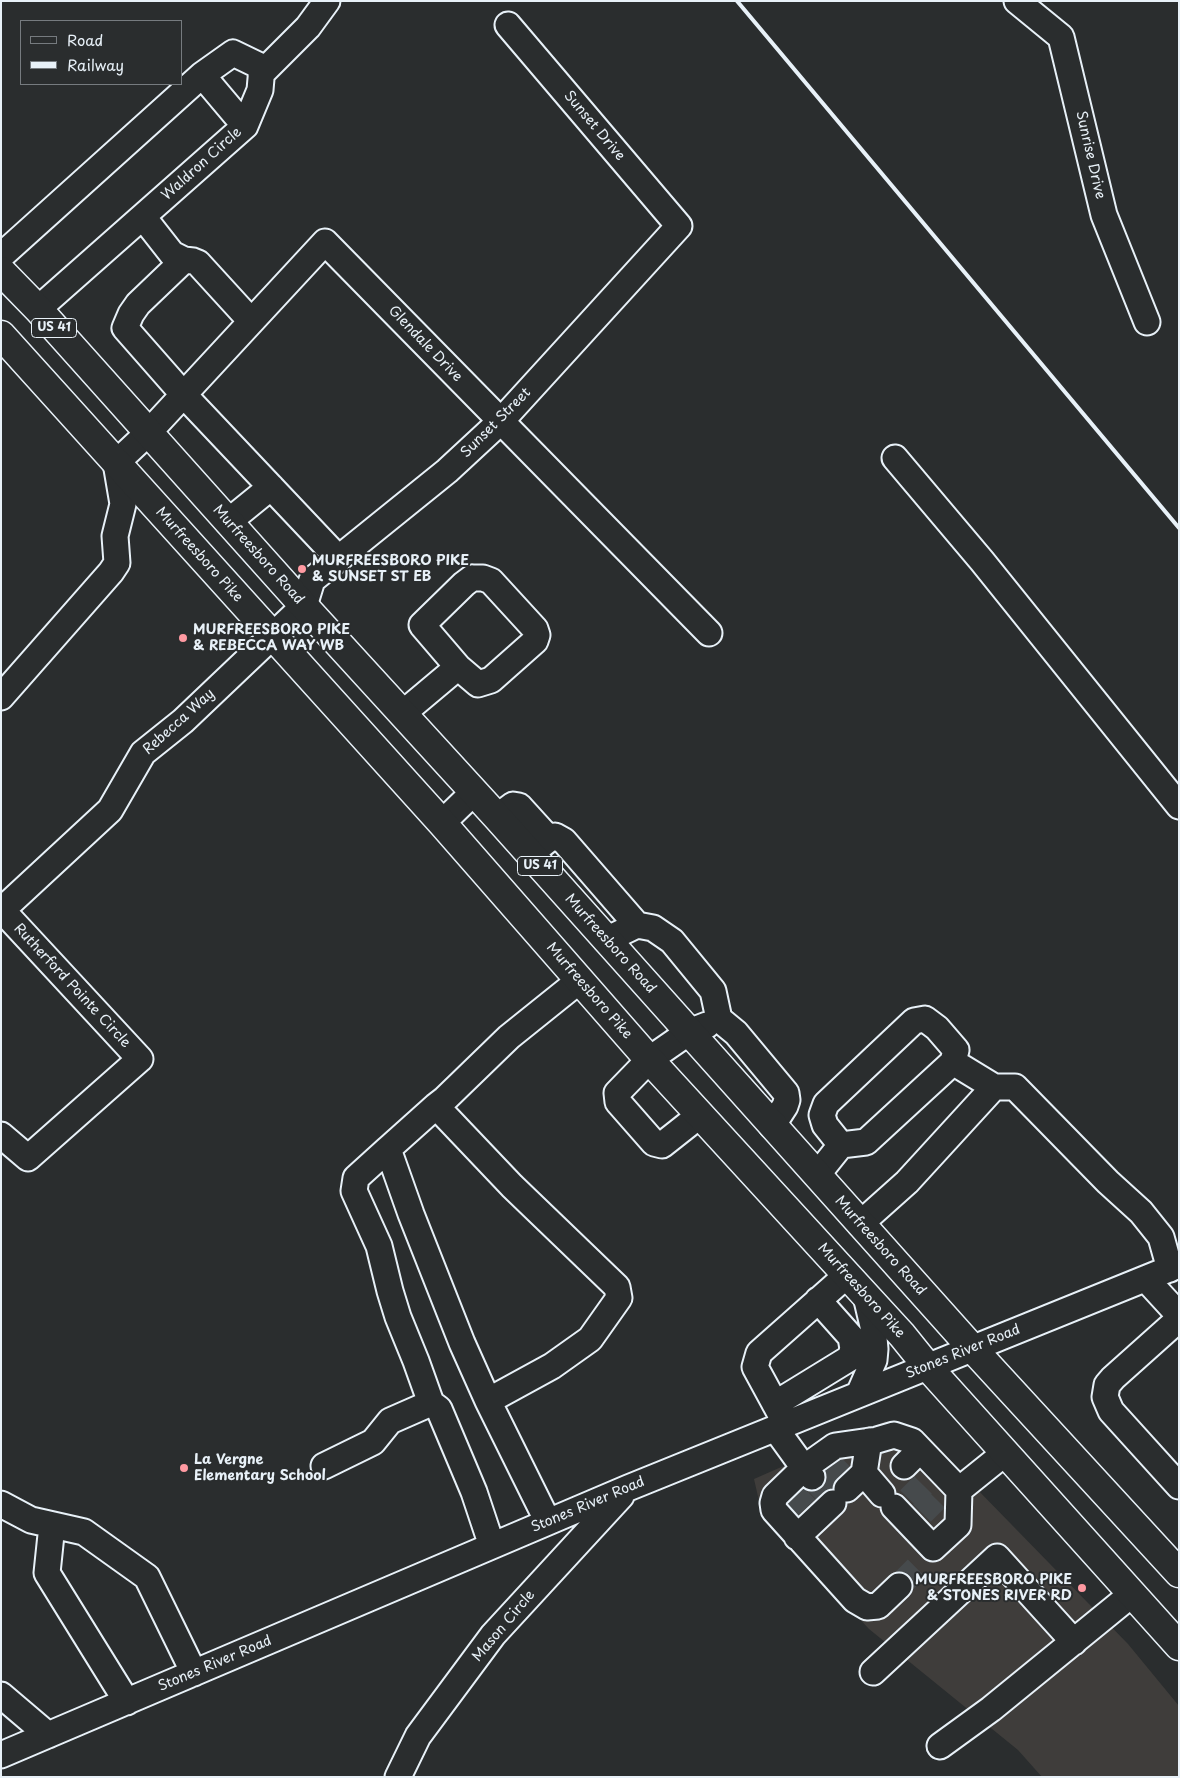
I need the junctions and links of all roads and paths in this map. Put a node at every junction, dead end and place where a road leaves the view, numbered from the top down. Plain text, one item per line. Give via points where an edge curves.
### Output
1 (327, 1) edge
2 (1017, 1) edge
3 (508, 25) dead end
4 (261, 74) junction
5 (202, 75) junction
6 (245, 126) junction
7 (143, 217) junction
8 (680, 226) joint
9 (1, 256) edge
10 (184, 260) junction
11 (1, 271) edge
12 (38, 309) junction
13 (251, 320) junction
14 (1147, 322) dead end
15 (1, 335) edge
16 (183, 394) junction
17 (501, 422) junction
18 (148, 432) junction
19 (894, 458) dead end
20 (116, 463) junction
21 (270, 487) junction
22 (228, 522) junction
23 (339, 559) junction
24 (304, 606) junction
25 (709, 633) dead end
26 (272, 636) junction
27 (458, 667) junction
28 (1, 697) edge
29 (402, 714) junction
30 (474, 792) junction
31 (1179, 806) edge
32 (442, 823) junction
33 (539, 846) junction
34 (2, 910) edge
35 (637, 925) junction
36 (606, 940) junction
37 (580, 980) junction
38 (719, 1019) junction
39 (689, 1032) junction
40 (650, 1059) junction
41 (954, 1062) junction
42 (994, 1087) junction
43 (436, 1106) junction
44 (700, 1115) junction
45 (772, 1126) junction
46 (1, 1136) edge
47 (841, 1145) junction
48 (388, 1149) junction
49 (817, 1175) junction
50 (860, 1224) junction
51 (1175, 1267) edge
52 (846, 1274) junction
53 (1146, 1279) junction
54 (866, 1296) junction
55 (818, 1300) junction
56 (1179, 1315) edge
57 (1179, 1320) edge
58 (972, 1348) junction
59 (927, 1366) junction
60 (859, 1394) junction
61 (488, 1401) junction
62 (431, 1403) junction
63 (778, 1418) junction
64 (869, 1441) junction
65 (1005, 1453) junction
66 (324, 1466) dead end
67 (1179, 1486) edge
68 (628, 1488) junction
69 (872, 1488) junction
70 (1, 1504) edge
71 (548, 1522) junction
72 (52, 1525) junction
73 (797, 1537) junction
74 (494, 1545) junction
75 (1178, 1571) edge
76 (898, 1586) tunnel mouth
77 (1132, 1594) junction
78 (1074, 1642) junction
79 (1179, 1646) edge
80 (873, 1672) dead end
81 (194, 1673) junction
82 (1, 1695) edge
83 (127, 1702) junction
84 (48, 1735) junction
85 (940, 1746) dead end
86 (1, 1755) edge
87 (398, 1777) edge

1 - 4 street via 308,27
2 - 14 street, Sunrise Drive via 1061,37 1104,215
3 - 8 street, Sunset Drive
4 - 5 street via 262,67 233,53
4 - 6 street, Waldron Circle via 260,90
5 - 6 street
5 - 9 street
6 - 7 street, Waldron Circle
7 - 10 street via 172,254
7 - 12 street, Waldron Circle
8 - 17 street, Sunset Street
10 - 13 street via 198,263
10 - 16 street via 138,304 125,328
11 - 12 main road, Murfreesboro Road / US 41
12 - 18 main road, Murfreesboro Road / US 41
13 - 16 street, Glendale Drive
13 - 17 street, Glendale Drive via 325,242
15 - 20 main road, Murfreesboro Pike
16 - 18 street, Glendale Drive
16 - 21 street
17 - 23 street, Sunset Street via 448,471
17 - 25 street, Glendale Drive
18 - 20 street, Glendale Drive
18 - 22 main road, Murfreesboro Road / US 41
19 - 31 street via 982,560
20 - 26 main road, Murfreesboro Pike
20 - 28 street via 123,504 115,536 116,563 112,572
21 - 22 street
21 - 23 street
22 - 24 main road, Murfreesboro Road / US 41
23 - 24 street, Sunset Street via 312,580
24 - 26 street, Rebecca Way
24 - 29 main road, Murfreesboro Road / US 41
26 - 32 main road, Murfreesboro Pike
26 - 34 street, Rebecca Way via 183,721 143,753 110,810
27 - 27 street via 422,625 464,584 472,578 483,578 491,581 537,635 535,641 491,680 478,684
27 - 29 street
29 - 30 main road, Murfreesboro Road / US 41
30 - 32 street
30 - 33 main road, Murfreesboro Road / US 41 via 497,817
32 - 37 main road, Murfreesboro Pike
33 - 35 street via 555,836 564,841
33 - 36 main road, Murfreesboro Road / US 41
34 - 46 street, Rutherford Pointe Circle via 140,1059 28,1158
35 - 36 street
35 - 38 street via 653,928 672,941 712,991
36 - 39 main road, Murfreesboro Road / US 41
37 - 40 main road, Murfreesboro Pike
37 - 43 street via 509,1037
38 - 39 street
38 - 45 street via 736,1033 786,1093 785,1106
39 - 40 street
39 - 45 main road, Murfreesboro Road / US 41
40 - 44 main road, Murfreesboro Pike
40 - 44 street via 617,1093 618,1102 654,1143 662,1145
41 - 42 street
41 - 47 street via 866,1142
41 - 47 street via 956,1050 938,1028 925,1019 914,1021 826,1104 822,1115 825,1125
42 - 50 street via 907,1182
42 - 51 street via 1015,1087 1142,1212 1161,1237
43 - 48 street
43 - 61 street via 512,1186 617,1286 619,1298 590,1338 552,1366
44 - 52 main road, Murfreesboro Pike
45 - 49 main road, Murfreesboro Road / US 41
47 - 49 street
48 - 61 street via 411,1214
48 - 62 street via 356,1178 354,1191 379,1246 398,1317
49 - 50 main road, Murfreesboro Road / US 41
50 - 58 main road, Murfreesboro Road / US 41
51 - 53 street, Stones River Road
52 - 54 main road, Murfreesboro Pike
52 - 55 street
53 - 56 street
53 - 58 street, Stones River Road
54 - 59 main road, Murfreesboro Pike
54 - 60 street via 876,1349
55 - 63 street via 759,1354 755,1367
55 - 63 street via 851,1337 853,1348 850,1358
57 - 67 street via 1107,1385 1105,1397 1111,1411
58 - 59 street, Stones River Road
58 - 75 main road, Murfreesboro Road
59 - 60 street, Stones River Road
59 - 65 main road, Murfreesboro Pike
60 - 63 street, Stones River Road
61 - 71 street
62 - 66 street via 390,1421 373,1442
62 - 74 street via 439,1409
63 - 68 street, Stones River Road
63 - 69 street
64 - 69 street
64 - 69 street via 835,1446
64 - 69 street via 894,1435 912,1442
65 - 69 street
65 - 77 main road, Murfreesboro Pike
68 - 71 street, Stones River Road
68 - 87 street, Mason Circle via 493,1635 418,1736
69 - 69 street via 958,1525 926,1556
69 - 73 street
69 - 73 street via 775,1496 774,1510
70 - 72 street via 31,1520
71 - 74 street, Stones River Road
72 - 81 street via 84,1532 147,1577
72 - 83 street via 47,1573
73 - 76 street via 855,1600 867,1607 878,1606
74 - 81 street, Stones River Road
77 - 78 street
77 - 79 main road, Murfreesboro Pike
78 - 80 street via 996,1557
78 - 85 street
81 - 83 street, Stones River Road
82 - 84 street
83 - 84 street, Stones River Road
84 - 86 street, Stones River Road

